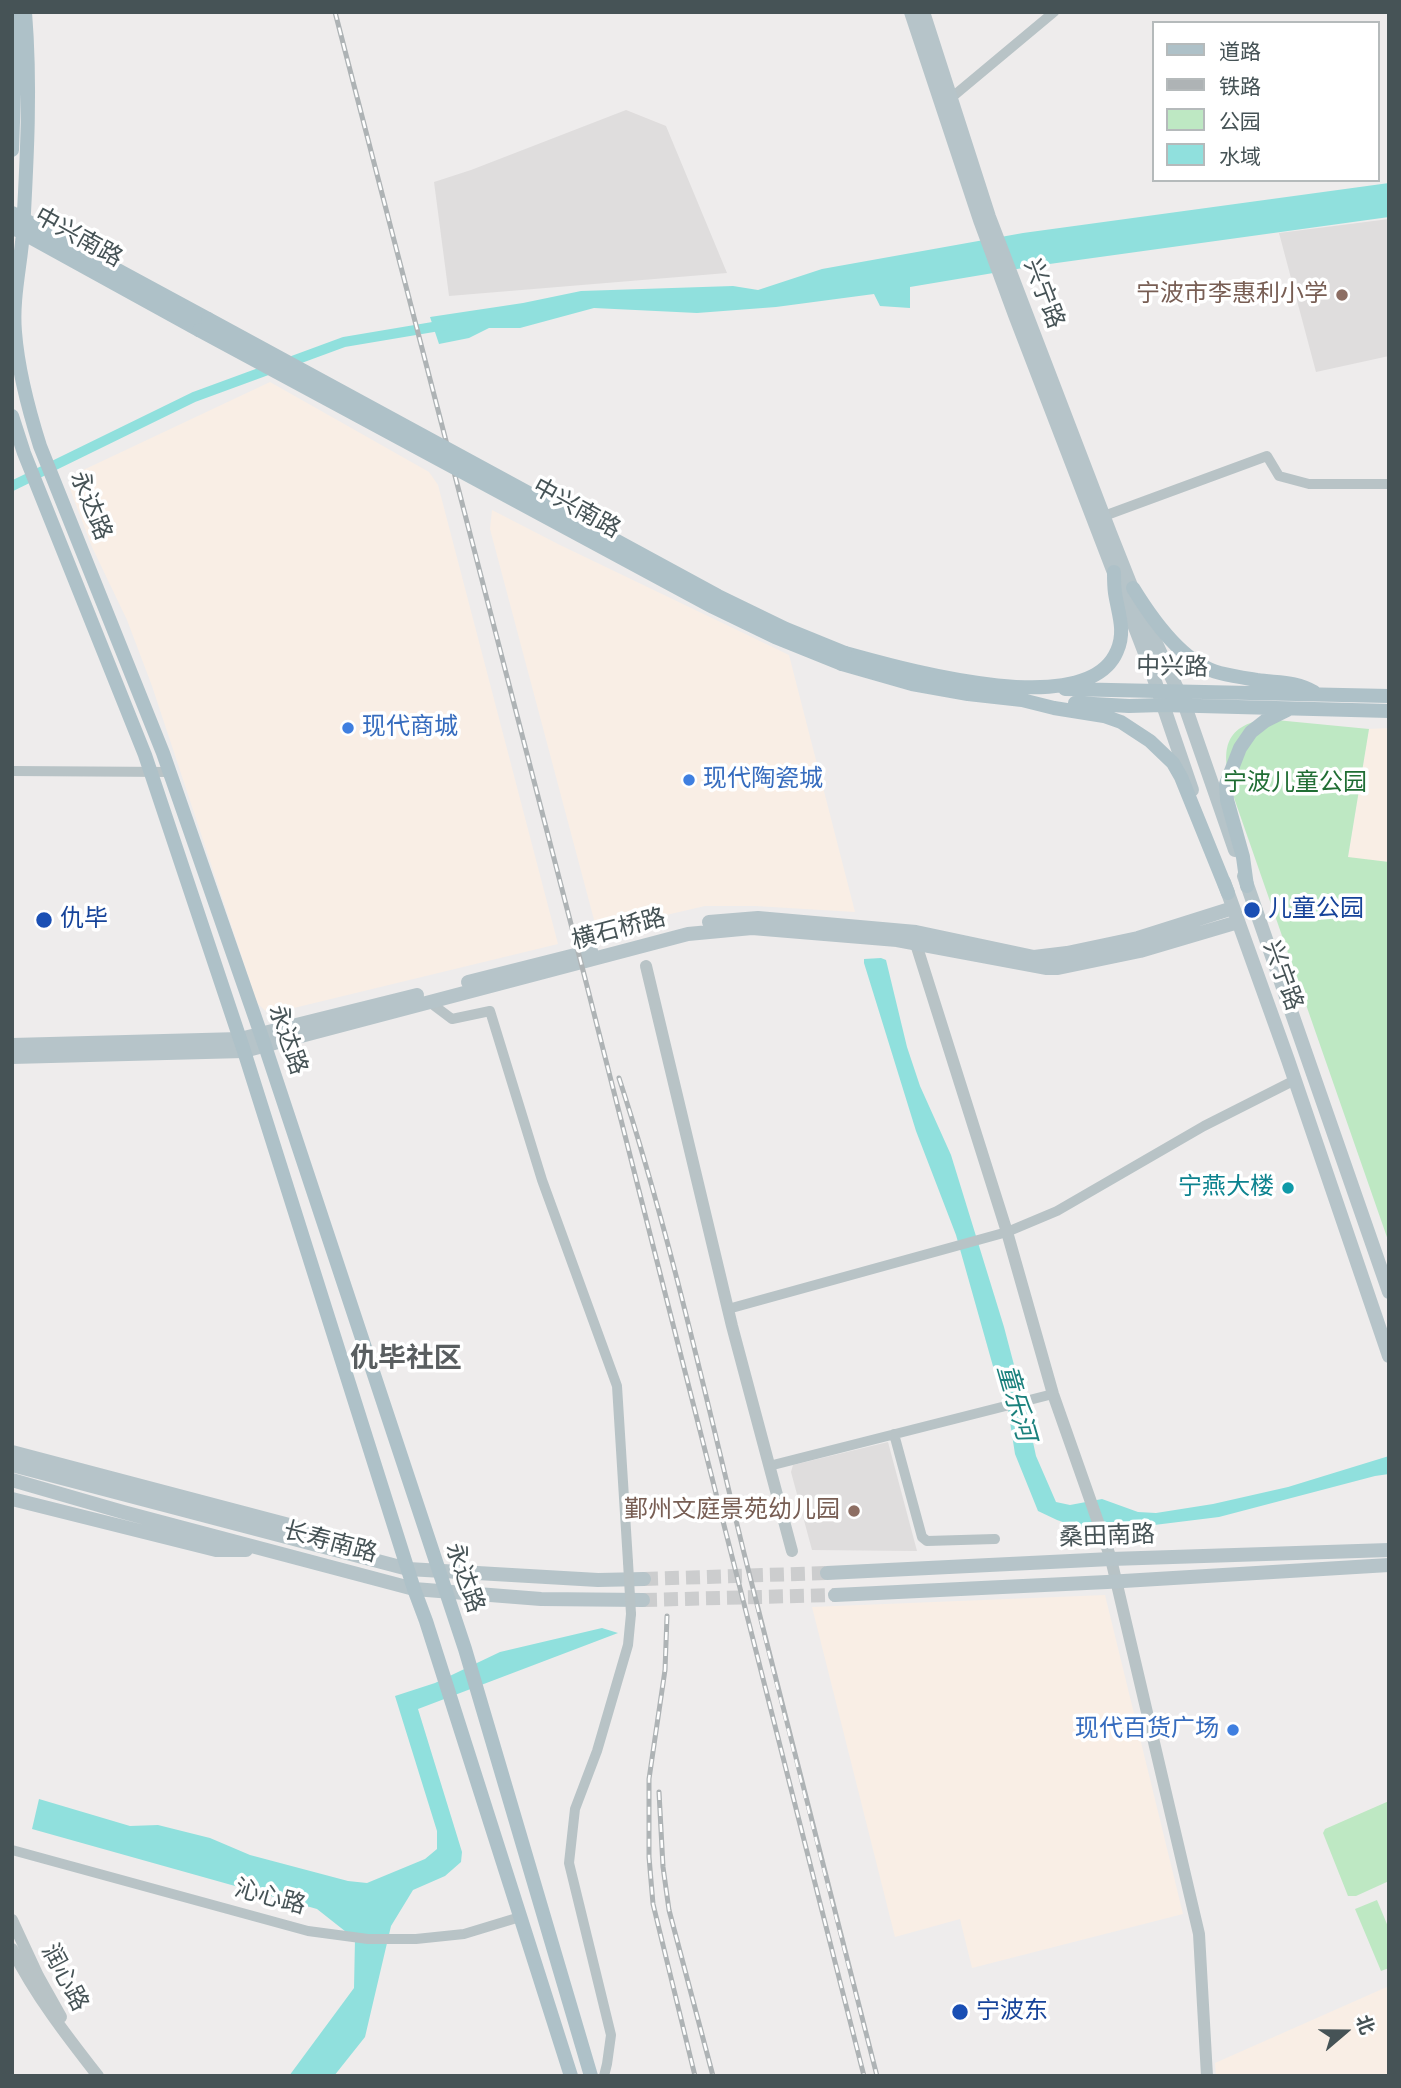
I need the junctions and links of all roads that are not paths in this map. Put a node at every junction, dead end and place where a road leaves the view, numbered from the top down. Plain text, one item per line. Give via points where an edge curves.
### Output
1 (14, 12) edge
2 (24, 12) edge
3 (911, 12) edge
4 (923, 12) edge
5 (1054, 12) edge
6 (951, 98) junction
7 (12, 150) edge
8 (985, 218) junction
9 (18, 223) edge
10 (1020, 313) junction
11 (12, 416) edge
12 (1389, 484) edge
13 (1104, 516) junction
14 (1114, 572) junction
15 (1133, 588) junction
16 (1112, 660) joint
17 (1208, 668) joint
18 (1177, 691) junction
19 (1023, 694) junction
20 (1318, 695) junction
21 (1389, 696) edge
22 (1160, 698) junction
23 (1185, 706) junction
24 (1288, 709) junction
25 (1389, 711) edge
26 (12, 771) edge
27 (151, 772) junction
28 (170, 772) junction
29 (1247, 886) junction
30 (1231, 901) junction
31 (1238, 922) junction
32 (916, 944) junction
33 (646, 966) dead end
34 (428, 1002) junction
35 (263, 1040) junction
36 (12, 1045) edge
37 (242, 1045) junction
38 (12, 1057) edge
39 (1294, 1080) junction
40 (1007, 1232) junction
41 (1389, 1292) edge
42 (728, 1309) junction
43 (1389, 1356) edge
44 (1053, 1394) junction
45 (894, 1434) junction
46 (12, 1452) edge
47 (12, 1465) edge
48 (769, 1466) junction
49 (12, 1480) edge
50 (12, 1499) edge
51 (995, 1539) dead end
52 (332, 1550) junction
53 (1389, 1550) edge
54 (269, 1551) junction
55 (792, 1551) dead end
56 (1111, 1559) junction
57 (1389, 1565) edge
58 (408, 1569) junction
59 (438, 1571) junction
60 (827, 1573) tunnel mouth
61 (644, 1579) tunnel mouth
62 (1116, 1581) junction
63 (414, 1589) junction
64 (444, 1592) junction
65 (835, 1595) tunnel mouth
66 (643, 1600) tunnel mouth
67 (12, 1850) edge
68 (520, 1917) junction
69 (12, 1920) edge
70 (12, 1949) edge
71 (81, 2054) junction
72 (98, 2076) edge
73 (571, 2076) edge
74 (591, 2076) edge
75 (604, 2076) edge
76 (1207, 2076) edge

1 - 7 main road
2 - 9 main road, 永达路 via 29,79
3 - 8 main road, 兴宁路
4 - 6 main road, 兴宁路
5 - 6 street
6 - 8 main road, 兴宁路
8 - 10 main road, 兴宁路
9 - 19 main road, 中兴南路, bridge via 775,637 912,684 968,694
9 - 28 main road, 永达路 via 15,329 25,398
10 - 13 main road, 兴宁路
10 - 14 main road, 兴宁路
11 - 27 main road, 永达路
12 - 13 street via 1309,484 1279,476 1267,456
13 - 15 main road, 兴宁路
14 - 16 main road, 兴宁路 via 1122,636
14 - 22 main road, 兴宁路
15 - 17 main road, 兴宁路 via 1164,632
15 - 18 main road, 兴宁路
16 - 19 main road, 中兴南路 via 1087,678
17 - 20 main road, 中兴路 via 1302,685
18 - 20 main road, 中兴路
18 - 22 main road, 中兴路
18 - 23 main road, 兴宁路
19 - 22 main road, 中兴路 via 1129,706
19 - 30 main road, 中兴南路 via 1054,708 1121,722 1173,763
20 - 21 main road, 中兴路
22 - 23 main road, 中兴路
22 - 30 main road, 兴宁路
23 - 24 main road, 中兴路
23 - 29 main road, 兴宁路
24 - 25 main road, 中兴路
24 - 29 main road via 1251,732 1226,784
26 - 27 street
27 - 28 street
27 - 37 main road, 永达路
28 - 35 main road, 永达路
29 - 41 main road, 兴宁路
30 - 31 main road, 兴宁路
30 - 35 main road, 横石桥路 via 1138,937 1034,957 916,932 758,918 722,920
31 - 32 main road, 横石桥路 via 1140,951 1058,968
31 - 39 main road, 兴宁路
32 - 34 main road, 横石桥路 via 779,929 713,930
32 - 40 street
33 - 42 street
34 - 35 main road, 横石桥路
34 - 75 street, bridge via 452,1019 490,1011 542,1180 617,1387 631,1614 628,1645 575,1809 569,1863 611,2035
35 - 37 main road, 横石桥路
35 - 59 main road, 永达路
36 - 37 main road, 横石桥路
37 - 38 main road, 横石桥路
37 - 58 main road, 永达路
39 - 40 street via 1057,1211
39 - 43 main road, 兴宁路
40 - 42 street
40 - 44 street
42 - 48 street
44 - 45 street
44 - 56 street
45 - 48 street
45 - 51 street via 922,1537 927,1541
46 - 52 main road via 293,1527
47 - 52 main road, 长寿南路
48 - 55 street
49 - 54 main road, 长寿南路
50 - 54 main road via 216,1549
52 - 58 main road, 长寿南路
53 - 56 main road, 桑田南路
54 - 63 main road, 长寿南路
56 - 60 main road, 桑田南路
56 - 62 street
57 - 62 main road, 桑田南路
58 - 59 main road, 长寿南路
58 - 63 main road, 永达路
59 - 61 main road, 长寿南路
59 - 64 main road, 永达路
62 - 65 main road, 桑田南路
62 - 76 street via 1199,1934
63 - 64 main road, 长寿南路
63 - 68 main road, 永达路
64 - 66 main road, 长寿南路
64 - 74 main road, 永达路 via 465,1649
67 - 68 street, 沁心路 via 308,1931 368,1939 464,1934
68 - 73 main road, 永达路
69 - 71 street, 润心路
70 - 71 street, 润心路 via 26,1977
71 - 72 street, 润心路

